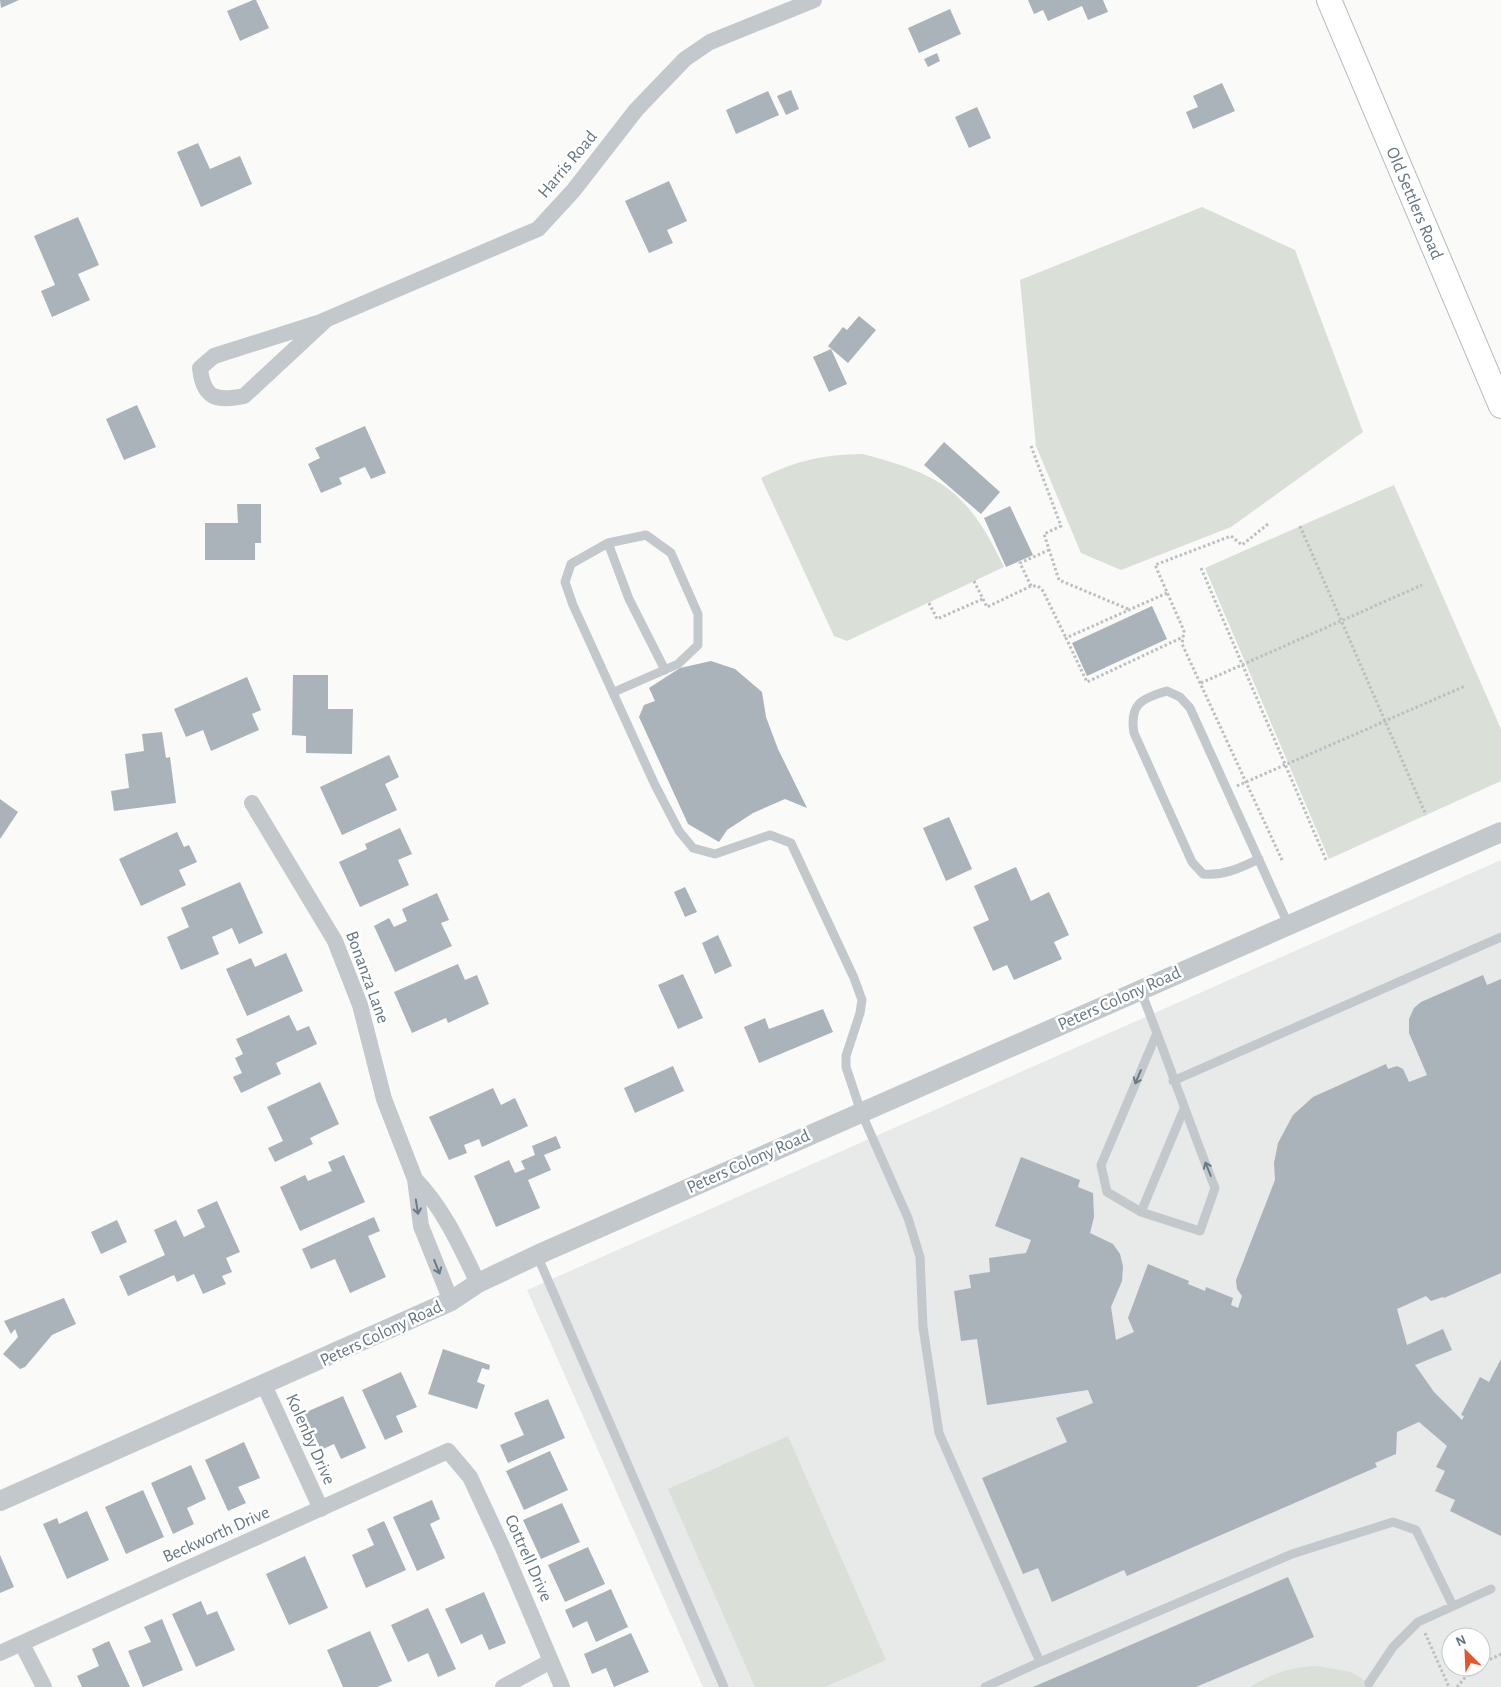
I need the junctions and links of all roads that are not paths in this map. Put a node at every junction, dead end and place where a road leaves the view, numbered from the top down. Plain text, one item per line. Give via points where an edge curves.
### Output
1 (814, 0) edge
2 (1329, 0) edge
3 (326, 320) junction
4 (1501, 406) edge
5 (608, 543) junction
6 (664, 670) junction
7 (614, 692) junction
8 (252, 803) dead end
9 (1501, 832) edge
10 (1259, 859) junction
11 (1288, 924) junction
12 (1501, 937) edge
13 (1140, 989) junction
14 (1157, 1033) junction
15 (1174, 1082) junction
16 (1184, 1109) junction
17 (861, 1112) junction
18 (415, 1179) junction
19 (1141, 1212) junction
20 (537, 1255) junction
21 (478, 1283) junction
22 (451, 1301) junction
23 (264, 1385) junction
24 (448, 1451) joint
25 (0, 1501) edge
26 (321, 1509) junction
27 (1490, 1589) dead end
28 (1453, 1606) junction
29 (22, 1644) junction
30 (0, 1653) edge
31 (551, 1661) junction
32 (1040, 1662) junction
33 (1369, 1683) dead end
34 (44, 1687) edge
35 (503, 1687) edge
36 (562, 1687) edge
37 (724, 1687) edge
38 (984, 1687) edge

1 - 3 street, Harris Road via 710,42 685,59 636,110 573,191 538,229
2 - 4 main road, Old Settlers Road
3 - 3 street, Harris Road via 244,396 230,399 207,392 200,368 214,356
5 - 6 lane via 629,599
5 - 6 lane via 646,534 671,553 679,570 698,614 698,645 678,664
5 - 7 lane via 571,564 565,582
6 - 7 lane
7 - 17 lane via 679,831 693,848 716,854 770,834 791,843 862,1000 846,1056 846,1067
8 - 18 street, Bonanza Lane via 336,941 360,1005 384,1099
9 - 11 street, Peters Colony Road
10 - 10 lane via 1190,708 1180,697 1167,691 1137,704 1131,718 1134,733 1192,862 1203,874 1218,875
10 - 11 lane
11 - 13 street, Peters Colony Road
12 - 15 lane
13 - 14 lane
13 - 17 street, Peters Colony Road
14 - 15 lane
14 -> 19 lane via 1101,1165 1107,1192
15 - 16 lane
16 - 19 lane
19 -> 16 lane via 1200,1231 1215,1188
17 - 20 street, Peters Colony Road
17 - 32 lane via 908,1218 920,1257 923,1327 939,1433
18 - 21 street, Bonanza Lane via 445,1216
18 -> 22 street, Bonanza Lane via 421,1226
20 - 21 street, Peters Colony Road
20 - 37 lane
21 - 22 street, Peters Colony Road
22 - 23 street, Peters Colony Road
23 - 25 street, Peters Colony Road
23 - 26 street, Kolenby Drive
24 - 26 street, Beckworth Drive
24 - 31 street, Cottrell Drive via 470,1478
26 - 29 street, Beckworth Drive
27 - 28 lane
28 - 32 lane via 1416,1530 1393,1522 1292,1554
28 - 33 lane via 1418,1622 1393,1647
29 - 30 street, Beckworth Drive
29 - 34 street
31 - 35 street
31 - 36 street, Cottrell Drive
32 - 38 lane

